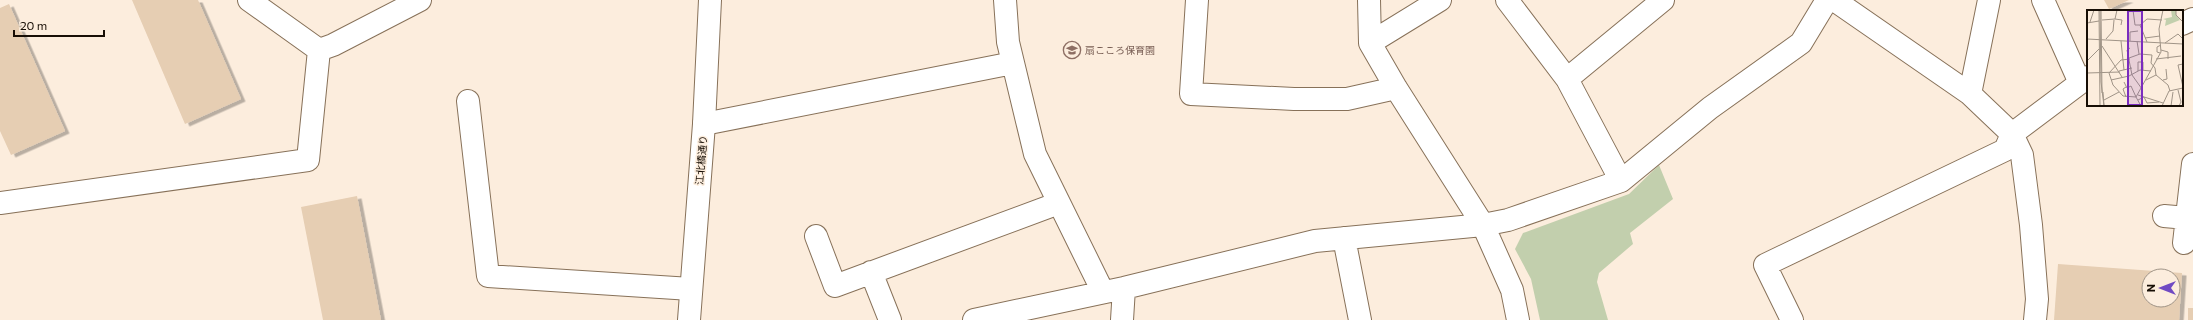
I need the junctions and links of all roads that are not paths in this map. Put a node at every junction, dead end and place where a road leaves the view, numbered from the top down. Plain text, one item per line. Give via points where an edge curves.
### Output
1 (250, 0) edge
2 (420, 0) edge
3 (710, 0) edge
4 (1005, 0) edge
5 (1197, 0) edge
6 (1368, 0) edge
7 (1440, 0) edge
8 (1507, 0) edge
9 (1663, 0) edge
10 (1827, 0) edge
11 (1834, 0) edge
12 (1988, 0) edge
13 (2043, 0) edge
14 (2193, 19) edge
15 (2183, 24) edge
16 (1370, 43) junction
17 (320, 50) junction
18 (1013, 63) junction
19 (1567, 79) junction
20 (2084, 80) edge
21 (1396, 88) junction
22 (1970, 94) junction
23 (468, 101) dead end
24 (704, 124) junction
25 (2012, 134) junction
26 (2193, 164) edge
27 (1621, 181) junction
28 (0, 203) edge
29 (1059, 203) junction
30 (2164, 216) dead end
31 (2187, 218) junction
32 (1483, 225) junction
33 (816, 236) dead end
34 (1344, 238) junction
35 (2184, 243) dead end
36 (871, 272) junction
37 (691, 289) junction
38 (1114, 290) junction
39 (689, 320) edge
40 (890, 320) edge
41 (974, 320) edge
42 (1122, 320) edge
43 (1360, 320) edge
44 (1518, 320) edge
45 (1792, 320) edge
46 (2035, 320) edge

1 - 17 street
2 - 17 street via 333,46
3 - 24 street, 江北橋通り
4 - 18 street via 1008,42
5 - 21 street via 1191,94 1347,99
6 - 16 street
7 - 16 street
8 - 19 street
9 - 19 street
10 - 27 street via 1801,43 1710,108
11 - 22 street
12 - 22 street
13 - 20 street
14 - 15 street
16 - 21 street
17 - 28 street via 308,160
18 - 24 street
18 - 29 street via 1035,154
19 - 27 street
20 - 25 street
21 - 32 street
22 - 25 street
23 - 37 street via 488,276
24 - 37 street, 江北橋通り
25 - 45 street via 2005,150 1765,265
25 - 46 street via 2022,155 2031,225 2037,300
26 - 31 street
27 - 32 street via 1508,220
29 - 36 street
29 - 38 street
30 - 31 street
31 - 35 street
32 - 34 street
32 - 44 street via 1512,290
33 - 36 street via 835,286
34 - 38 street via 1315,241
34 - 43 street
36 - 40 street
37 - 39 street, 江北橋通り
38 - 41 street
38 - 42 street

